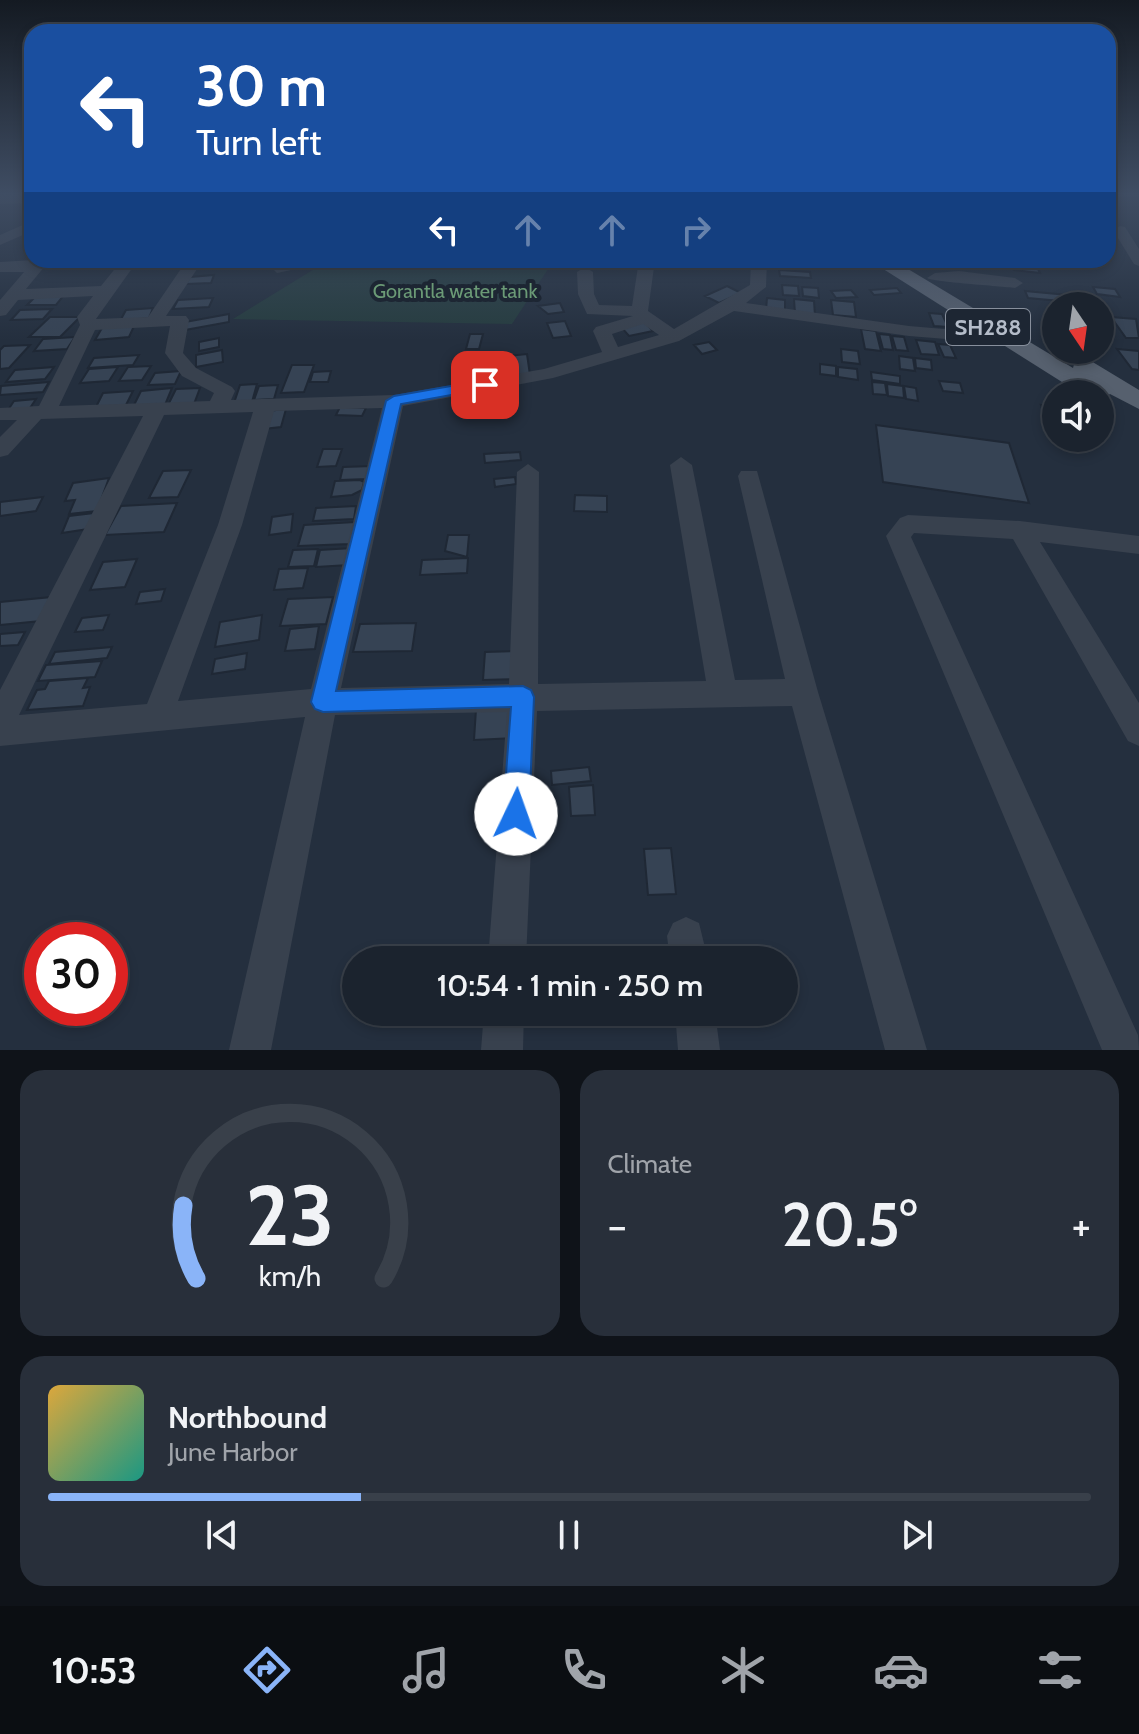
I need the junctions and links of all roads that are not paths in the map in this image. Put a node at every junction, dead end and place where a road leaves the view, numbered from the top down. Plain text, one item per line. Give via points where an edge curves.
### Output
1 (1122, 242) edge
2 (1133, 259) edge
3 (24, 265) edge
4 (0, 267) edge
5 (35, 268) edge
6 (124, 268) edge
7 (190, 268) edge
8 (646, 268) edge
9 (759, 268) edge
10 (892, 268) edge
11 (918, 268) edge
12 (1009, 271) edge
13 (585, 272) dead end
14 (935, 278) junction
15 (105, 291) junction
16 (13, 295) junction
17 (731, 306) junction
18 (0, 311) edge
19 (641, 315) junction
20 (154, 320) junction
21 (89, 325) junction
22 (673, 337) junction
23 (1008, 339) junction
24 (1042, 341) edge
25 (612, 355) junction
26 (1080, 364) edge
27 (1075, 380) edge
28 (394, 401) junction
29 (1139, 401) edge
30 (1114, 404) edge
31 (265, 406) junction
32 (217, 408) junction
33 (155, 412) junction
34 (0, 414) edge
35 (40, 414) junction
36 (1139, 419) edge
37 (0, 450) edge
38 (681, 465) dead end
39 (528, 472) dead end
40 (749, 476) dead end
41 (1020, 530) junction
42 (1139, 545) edge
43 (803, 692) junction
44 (723, 693) junction
45 (523, 697) junction
46 (323, 702) junction
47 (157, 717) junction
48 (0, 721) edge
49 (0, 731) edge
50 (1139, 731) edge
51 (508, 946) edge
52 (503, 1026) edge
53 (696, 1026) edge
54 (250, 1050) edge
55 (502, 1050) edge
56 (699, 1050) edge
57 (906, 1050) edge
58 (1123, 1050) edge

1 - 2 street
3 - 4 street
5 - 16 street
6 - 15 street
7 - 20 street
8 - 19 street
9 - 17 street via 758,287
10 - 23 main road, SH288
11 - 14 main road, SH288
12 - 14 street
13 - 19 street via 593,310
14 - 24 main road, SH288
15 - 16 street
15 - 21 street via 86,317
16 - 18 street
17 - 22 street
17 - 23 street via 921,333
19 - 22 street
19 - 25 street via 602,331
20 - 21 street
20 - 32 street via 180,320 174,353 189,372 225,391
21 - 35 street
22 - 25 street
23 - 27 main road, SH288
25 - 28 street via 546,374
26 - 29 main road, SH288
28 - 31 street
28 - 46 street
30 - 36 main road, SH288
31 - 32 street
31 - 47 street via 230,525
32 - 33 street
33 - 35 street
33 - 48 street
34 - 35 street
35 - 37 street
38 - 44 street
39 - 45 street
40 - 43 street
41 - 42 street
41 - 50 street
41 - 58 street via 908,524 898,536
43 - 44 street
43 - 57 street
44 - 45 street
45 - 46 street
45 - 51 street
46 - 47 street
46 - 54 street
47 - 49 street
52 - 55 street
53 - 56 street

